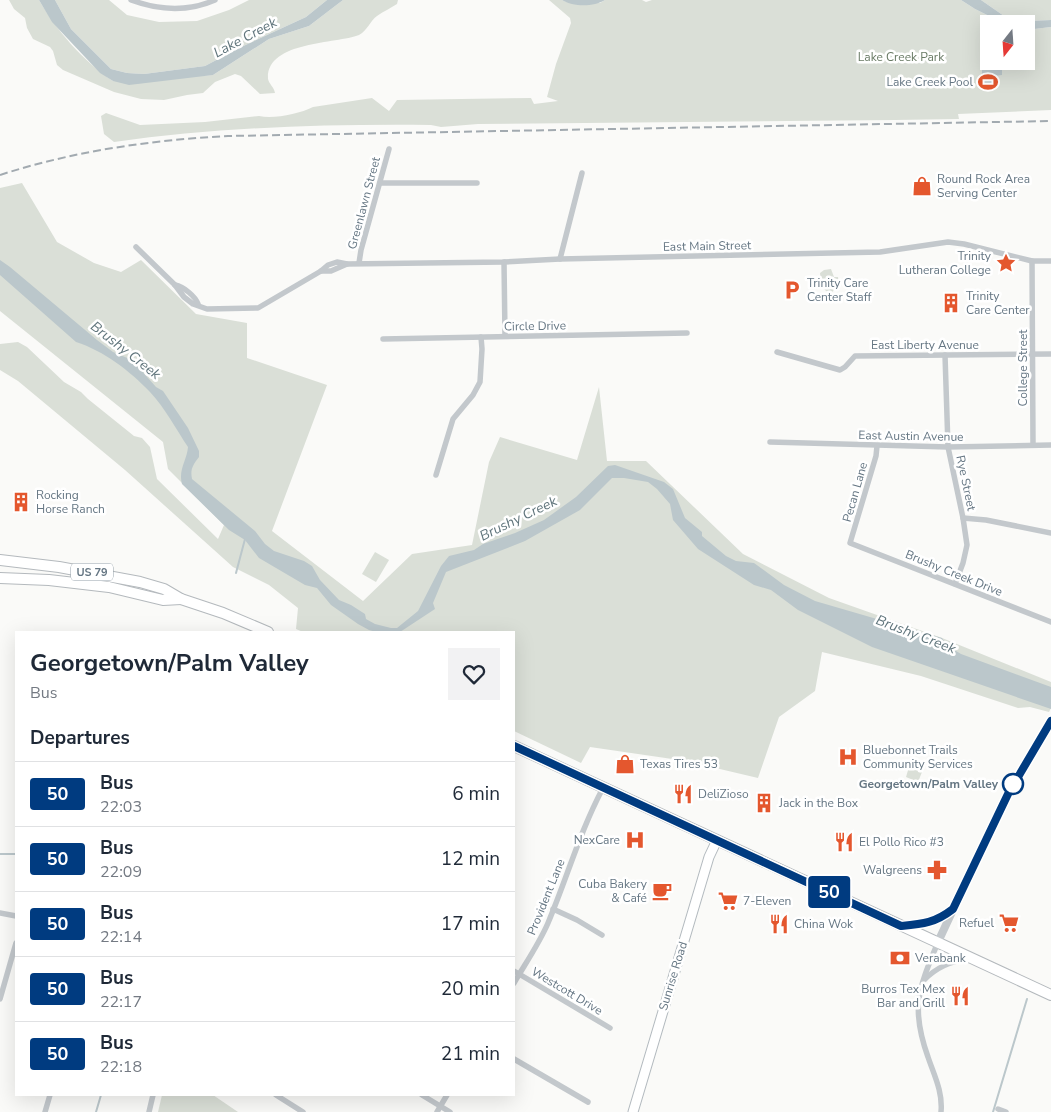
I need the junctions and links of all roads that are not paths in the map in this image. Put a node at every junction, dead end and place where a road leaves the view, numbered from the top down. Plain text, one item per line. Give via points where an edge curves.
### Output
1 (131, 0) edge
2 (215, 0) edge
3 (389, 149) dead end
4 (582, 172) dead end
5 (476, 183) dead end
6 (380, 184) junction
7 (136, 247) dead end
8 (560, 259) junction
9 (1032, 261) junction
10 (1051, 261) edge
11 (504, 262) junction
12 (359, 263) junction
13 (688, 333) dead end
14 (505, 336) junction
15 (481, 337) junction
16 (383, 339) dead end
17 (777, 352) dead end
18 (1033, 354) junction
19 (1051, 354) edge
20 (945, 355) junction
21 (770, 442) dead end
22 (1051, 444) edge
23 (1033, 445) junction
24 (877, 446) junction
25 (948, 447) junction
26 (436, 475) dead end
27 (963, 518) junction
28 (1051, 532) edge
29 (850, 543) joint
30 (0, 560) edge
31 (26, 563) junction
32 (0, 573) edge
33 (0, 578) edge
34 (955, 584) junction
35 (181, 599) junction
36 (1051, 622) edge
37 (266, 631) edge
38 (1051, 721) edge
39 (515, 746) edge
40 (603, 788) junction
41 (717, 840) junction
42 (553, 909) junction
43 (953, 909) junction
44 (0, 913) edge
45 (15, 916) edge
46 (901, 926) junction
47 (602, 935) dead end
48 (938, 942) junction
49 (15, 946) edge
50 (971, 958) junction
51 (516, 973) edge
52 (922, 982) junction
53 (1051, 995) edge
54 (0, 999) edge
55 (610, 1028) dead end
56 (515, 1060) edge
57 (50, 1096) edge
58 (153, 1096) edge
59 (278, 1096) edge
60 (423, 1096) edge
61 (447, 1096) edge
62 (588, 1102) dead end
63 (439, 1109) edge
64 (998, 1109) dead end
65 (45, 1112) edge
66 (149, 1112) edge
67 (303, 1112) edge
68 (450, 1112) edge
69 (632, 1112) edge
70 (941, 1112) edge
71 (1006, 1112) edge

1 - 2 street via 149,7 168,9
3 - 6 street, Greenlawn Street
4 - 8 street
5 - 6 street
6 - 12 street, Greenlawn Street
7 - 12 street, East Main Street via 175,285 207,309 258,308 328,265
8 - 9 street, East Main Street via 880,252 952,242
8 - 11 street, East Main Street
9 - 10 street, East Main Street
9 - 18 street, College Street
11 - 12 street, East Main Street
11 - 14 street
13 - 14 street, Circle Drive
14 - 15 street, Circle Drive
15 - 16 street, Circle Drive
15 - 26 street via 480,382 473,396 453,419
17 - 20 street, East Liberty Avenue via 840,370 855,356
18 - 19 street, East Liberty Avenue
18 - 20 street, East Liberty Avenue
18 - 23 street, College Street
20 - 25 street, Rye Street
21 - 24 street, East Austin Avenue
22 - 23 street, East Austin Avenue
23 - 25 street, East Austin Avenue
24 - 25 street, East Austin Avenue
24 - 29 street, Pecan Lane
25 - 27 street, Rye Street
27 - 28 street
27 - 34 street, Rye Street via 966,554
29 - 34 street, Brushy Creek Drive
30 - 31 highway, US 79
31 - 32 highway via 21,571 14,574
31 - 35 highway, US 79 via 140,582 164,589
33 - 35 highway, US 79 via 49,580 109,587 162,600
34 - 36 street, Brushy Creek Drive
35 - 37 highway, US 79
38 - 43 street via 1008,794
39 - 40 highway
40 - 41 highway
40 - 42 street, Provident Lane
41 - 46 highway
41 - 69 main road, Sunrise Road via 709,857
42 - 47 street
42 - 51 street, Provident Lane via 541,938
43 - 46 street via 928,923
43 - 48 street
44 - 45 street
46 - 48 highway
48 - 50 highway
48 - 52 street
49 - 54 street
50 - 52 street via 948,963
50 - 53 highway
51 - 55 street, Westcott Drive
52 - 70 street via 917,1017 939,1087
56 - 62 street
57 - 65 street
58 - 66 street
59 - 67 street
60 - 63 street
61 - 63 street
63 - 68 street
64 - 71 street

